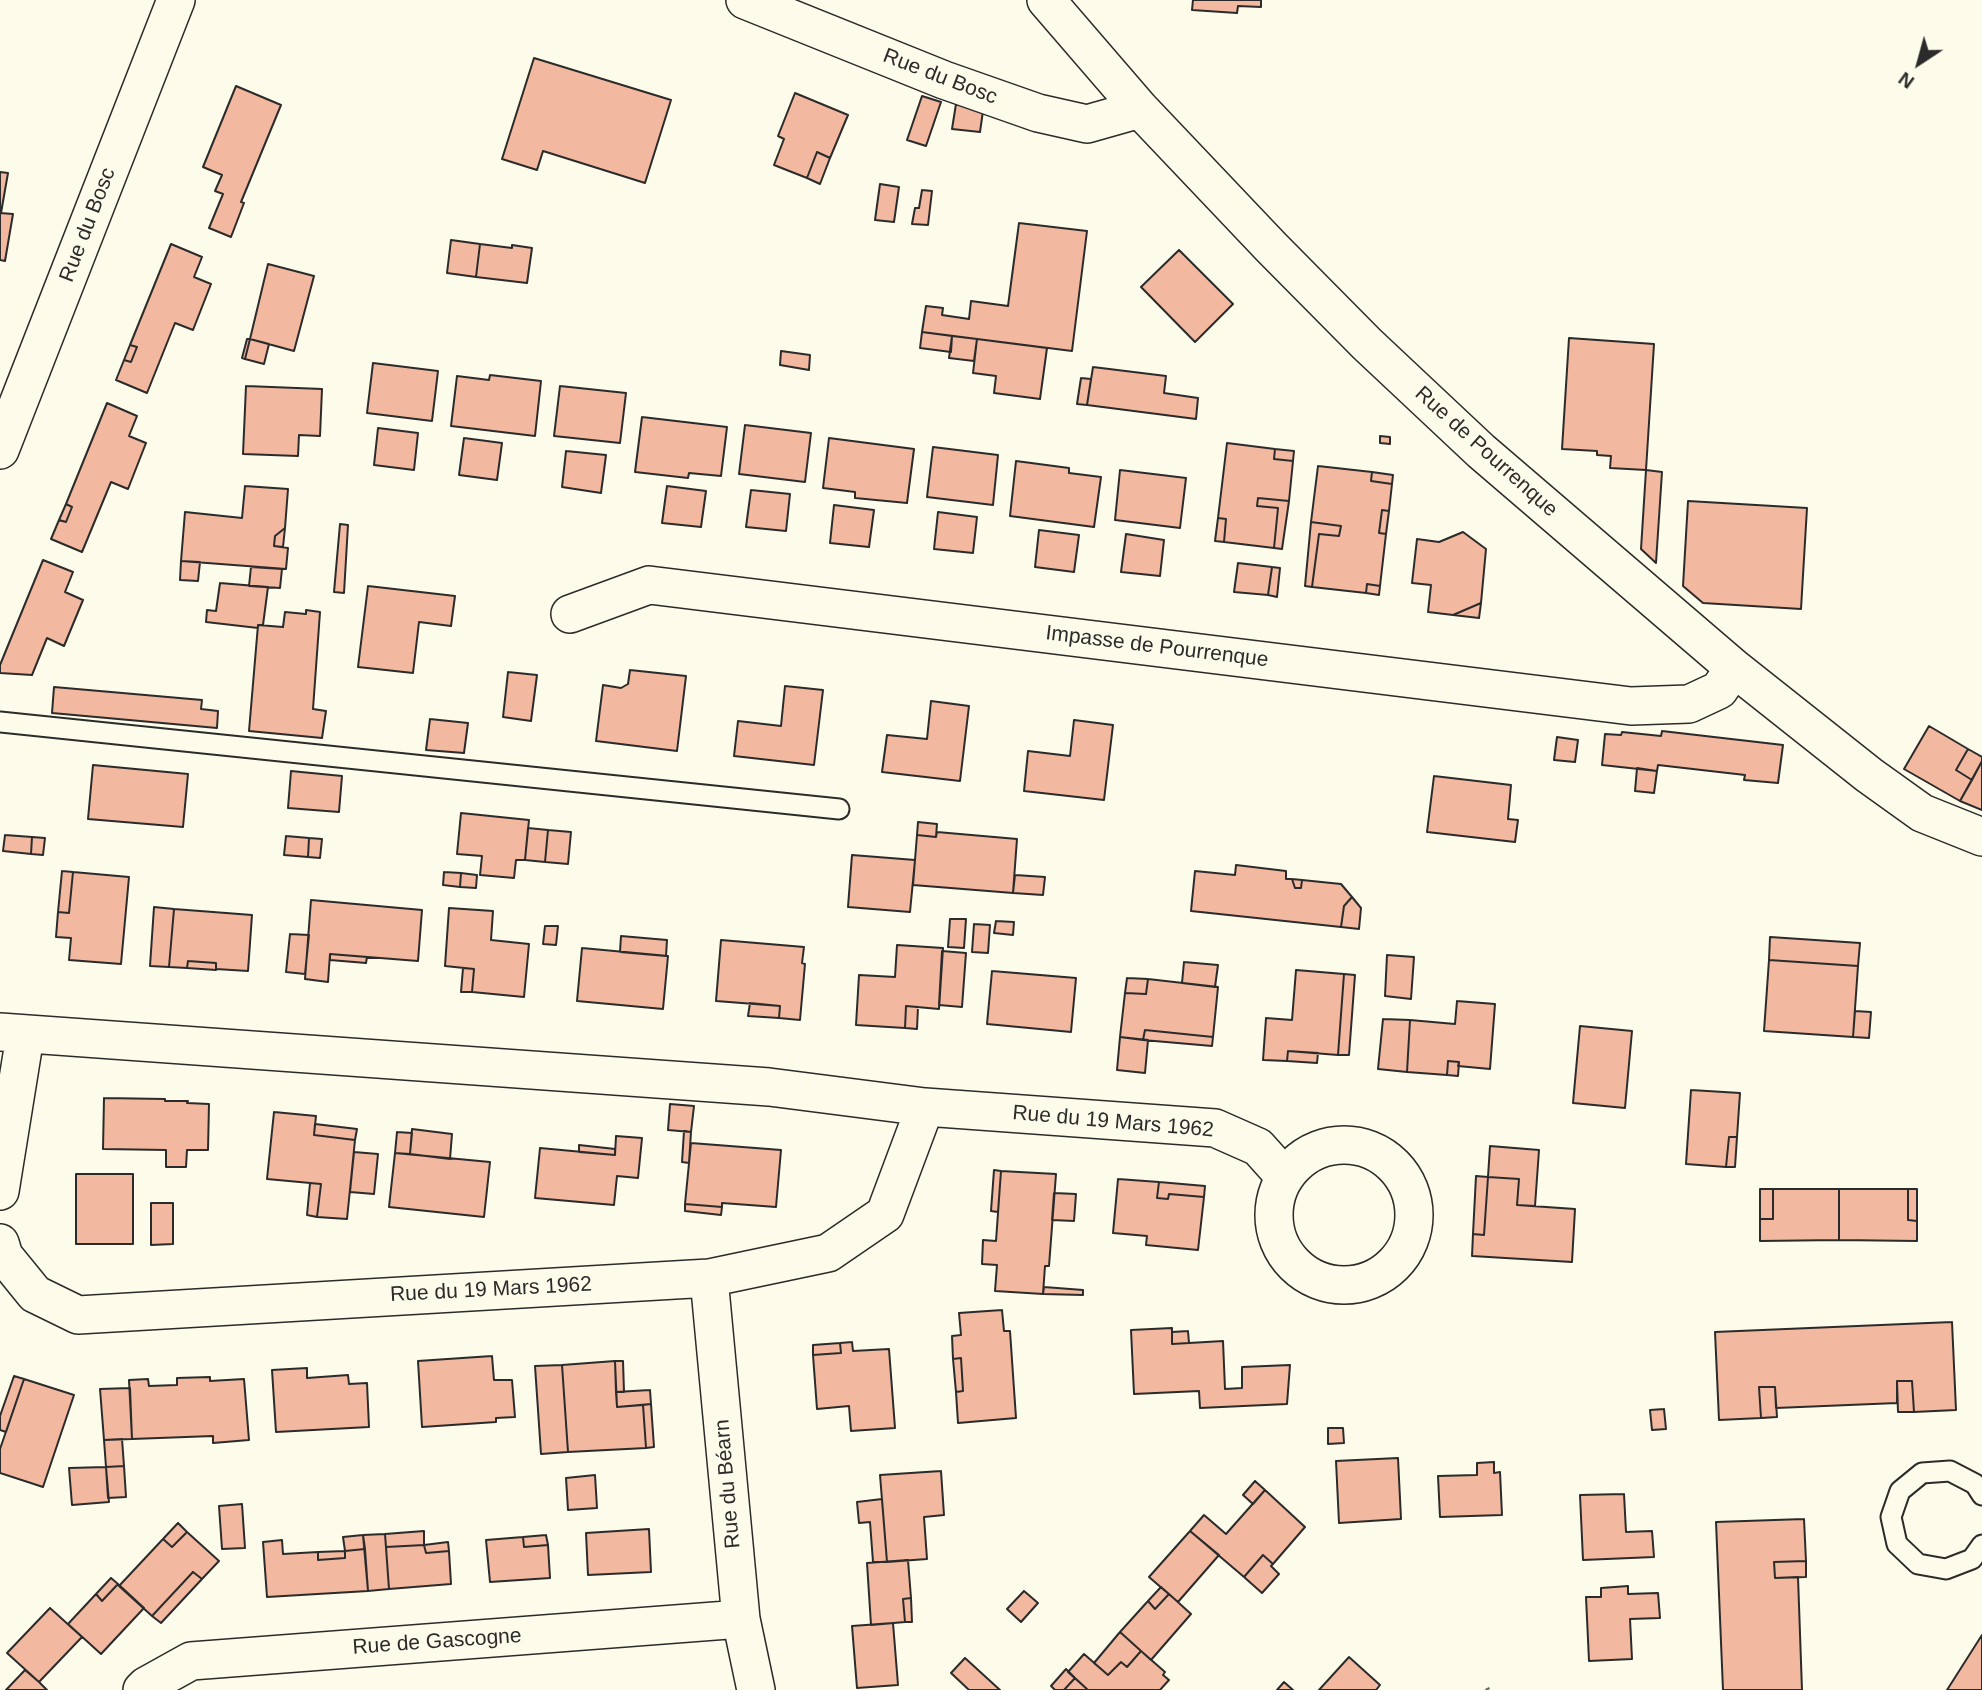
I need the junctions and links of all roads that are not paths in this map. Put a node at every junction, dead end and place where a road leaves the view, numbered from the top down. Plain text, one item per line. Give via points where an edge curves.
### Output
1 (176, 0) edge
2 (745, 0) edge
3 (1046, 0) edge
4 (1140, 109) junction
5 (0, 450) edge
6 (570, 614) dead end
7 (1734, 668) junction
8 (0, 722) edge
9 (839, 809) dead end
10 (1982, 837) edge
11 (12, 1034) edge
12 (925, 1107) junction
13 (1284, 1176) dead end
14 (0, 1191) edge
15 (0, 1243) edge
16 (709, 1278) junction
17 (1982, 1495) edge
18 (1982, 1545) edge
19 (741, 1619) junction
20 (142, 1690) edge
21 (755, 1690) edge

1 - 5 street, Rue du Bosc
2 - 4 street, Rue du Bosc via 1038,113 1087,124
3 - 4 street, Rue de Pourrenque
4 - 7 street, Rue de Pourrenque via 1377,353 1482,451
6 - 7 street, Impasse de Pourrenque via 649,585 1630,706 1689,704 1719,690
7 - 10 street, Rue de Pourrenque via 1922,813
8 - 9 lane
11 - 12 street, Rue du 19 Mars 1962 via 769,1087
11 - 14 street, Rue du 19 Mars 1962
12 - 13 street, Rue du 19 Mars 1962 via 1215,1128 1258,1147
12 - 16 street, Rue du 19 Mars 1962 via 885,1214 828,1253
15 - 16 street, Rue du 19 Mars 1962 via 4,1256 36,1294 78,1315
16 - 19 street, Rue du Béarn
17 - 18 lane via 1975,1484 1950,1471 1922,1473 1900,1491 1891,1517 1897,1544 1918,1564 1945,1569 1972,1559
19 - 20 street, Rue de Gascogne via 191,1661
19 - 21 street, Rue du Béarn

